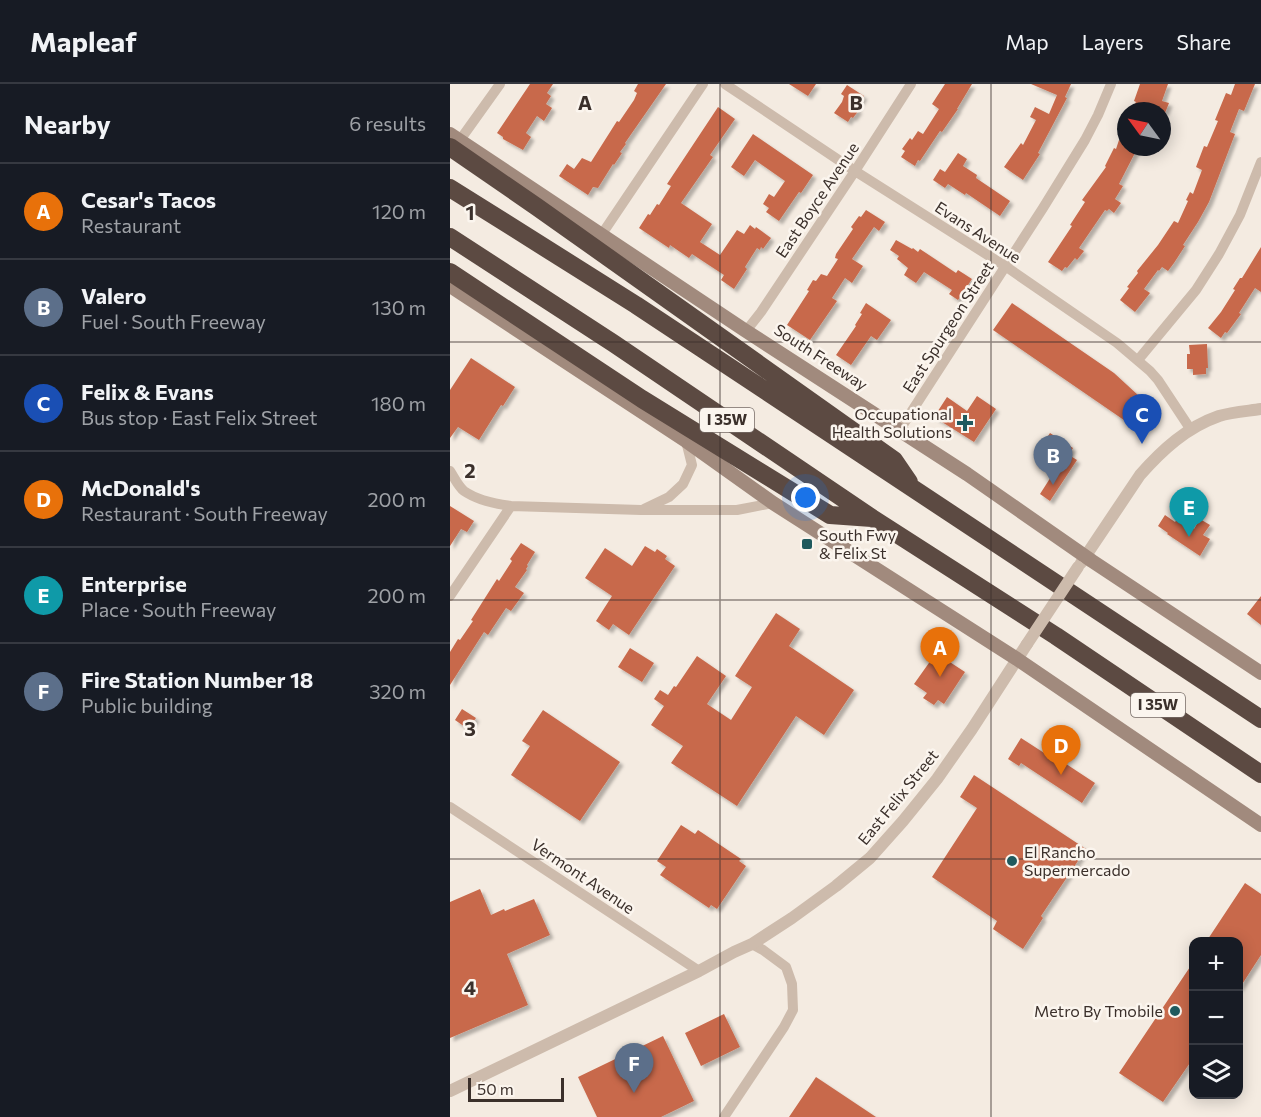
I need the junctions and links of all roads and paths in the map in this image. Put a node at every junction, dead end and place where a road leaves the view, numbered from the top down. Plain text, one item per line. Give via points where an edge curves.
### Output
1 (500, 84) edge
2 (703, 84) edge
3 (725, 84) edge
4 (911, 84) edge
5 (1111, 84) edge
6 (453, 140) edge
7 (1261, 162) edge
8 (855, 171) junction
9 (450, 188) edge
10 (602, 234) junction
11 (450, 237) edge
12 (1005, 266) junction
13 (450, 272) edge
14 (450, 286) edge
15 (746, 331) junction
16 (1138, 360) junction
17 (1261, 409) edge
18 (1191, 430) junction
19 (899, 431) junction
20 (686, 441) junction
21 (450, 471) edge
22 (916, 490) junction
23 (773, 503) junction
24 (511, 506) junction
25 (640, 510) junction
26 (872, 518) junction
27 (1082, 562) junction
28 (450, 596) edge
29 (1017, 659) junction
30 (1261, 673) edge
31 (1261, 719) edge
32 (1261, 774) edge
33 (450, 807) edge
34 (1261, 825) edge
35 (752, 944) junction
36 (699, 971) junction
37 (450, 1091) edge
38 (724, 1117) edge

1 - 6 street
2 - 10 street
3 - 8 street, Evans Avenue
4 - 8 street, East Boyce Avenue
5 - 12 street, East Spurgeon Street via 1085,140
6 - 10 main road, South Freeway
6 - 22 highway via 547,214 894,460
7 - 16 street via 1219,254 1196,290
8 - 12 street, Evans Avenue
8 - 15 street, East Boyce Avenue
9 - 22 highway, I 35W
10 - 15 main road, South Freeway
11 - 26 highway, I 35W
12 - 16 street, Evans Avenue
12 - 19 street, East Spurgeon Street
13 - 26 highway via 642,399 830,515
14 - 20 main road
15 - 19 main road, South Freeway
16 - 18 street, Evans Avenue via 1158,380
17 - 18 street, East Felix Street via 1220,416
18 - 27 street, East Felix Street via 1179,436 1140,475
19 - 27 main road, South Freeway via 967,474
20 - 23 main road
20 - 25 street via 692,465 684,484 669,497
21 - 24 street via 462,490
22 - 31 highway, I 35W
23 - 25 street via 737,510
23 - 29 main road
24 - 25 street
24 - 28 street
26 - 32 highway, I 35W
27 - 29 street, East Felix Street, bridge
27 - 30 main road, South Freeway
29 - 34 main road
29 - 35 street, East Felix Street via 937,779 870,858
33 - 36 street, Vermont Avenue
35 - 36 street, East Felix Street
35 - 38 street via 786,967 792,984 793,1010
36 - 37 street, East Felix Street

